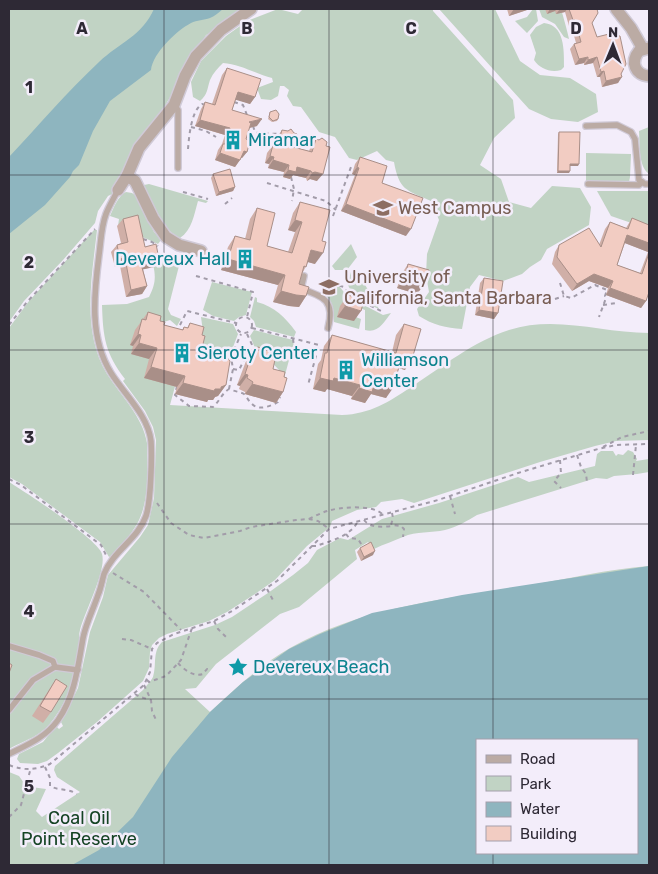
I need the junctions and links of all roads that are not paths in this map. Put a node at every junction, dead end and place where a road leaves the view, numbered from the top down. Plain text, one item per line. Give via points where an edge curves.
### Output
1 (251, 9) edge
2 (616, 9) edge
3 (646, 49) edge
4 (649, 76) edge
5 (174, 105) junction
6 (586, 126) dead end
7 (178, 168) dead end
8 (128, 176) junction
9 (642, 182) junction
10 (588, 184) dead end
11 (649, 184) edge
12 (118, 190) joint
13 (201, 250) dead end
14 (304, 276) edge
15 (328, 328) dead end
16 (9, 646) edge
17 (55, 667) junction
18 (78, 670) junction
19 (9, 710) edge
20 (9, 754) edge

1 - 5 street via 221,30 196,56 184,76
2 - 3 street
3 - 4 street via 636,55 634,63 638,71
5 - 7 lane via 178,110
5 - 8 street via 140,148
6 - 9 lane via 617,125 631,132 635,139 637,175
8 - 12 street
8 - 13 street via 135,181 166,237 179,245
9 - 10 lane via 639,185
9 - 11 lane
12 - 18 lane via 102,228 96,278 96,325 110,372 149,431 149,499 146,517 135,535 106,569 87,624
14 - 15 lane via 301,290 320,296 329,304
16 - 17 lane via 52,661
17 - 18 lane
17 - 19 lane via 33,680
18 - 20 lane via 64,709 54,725 40,738

